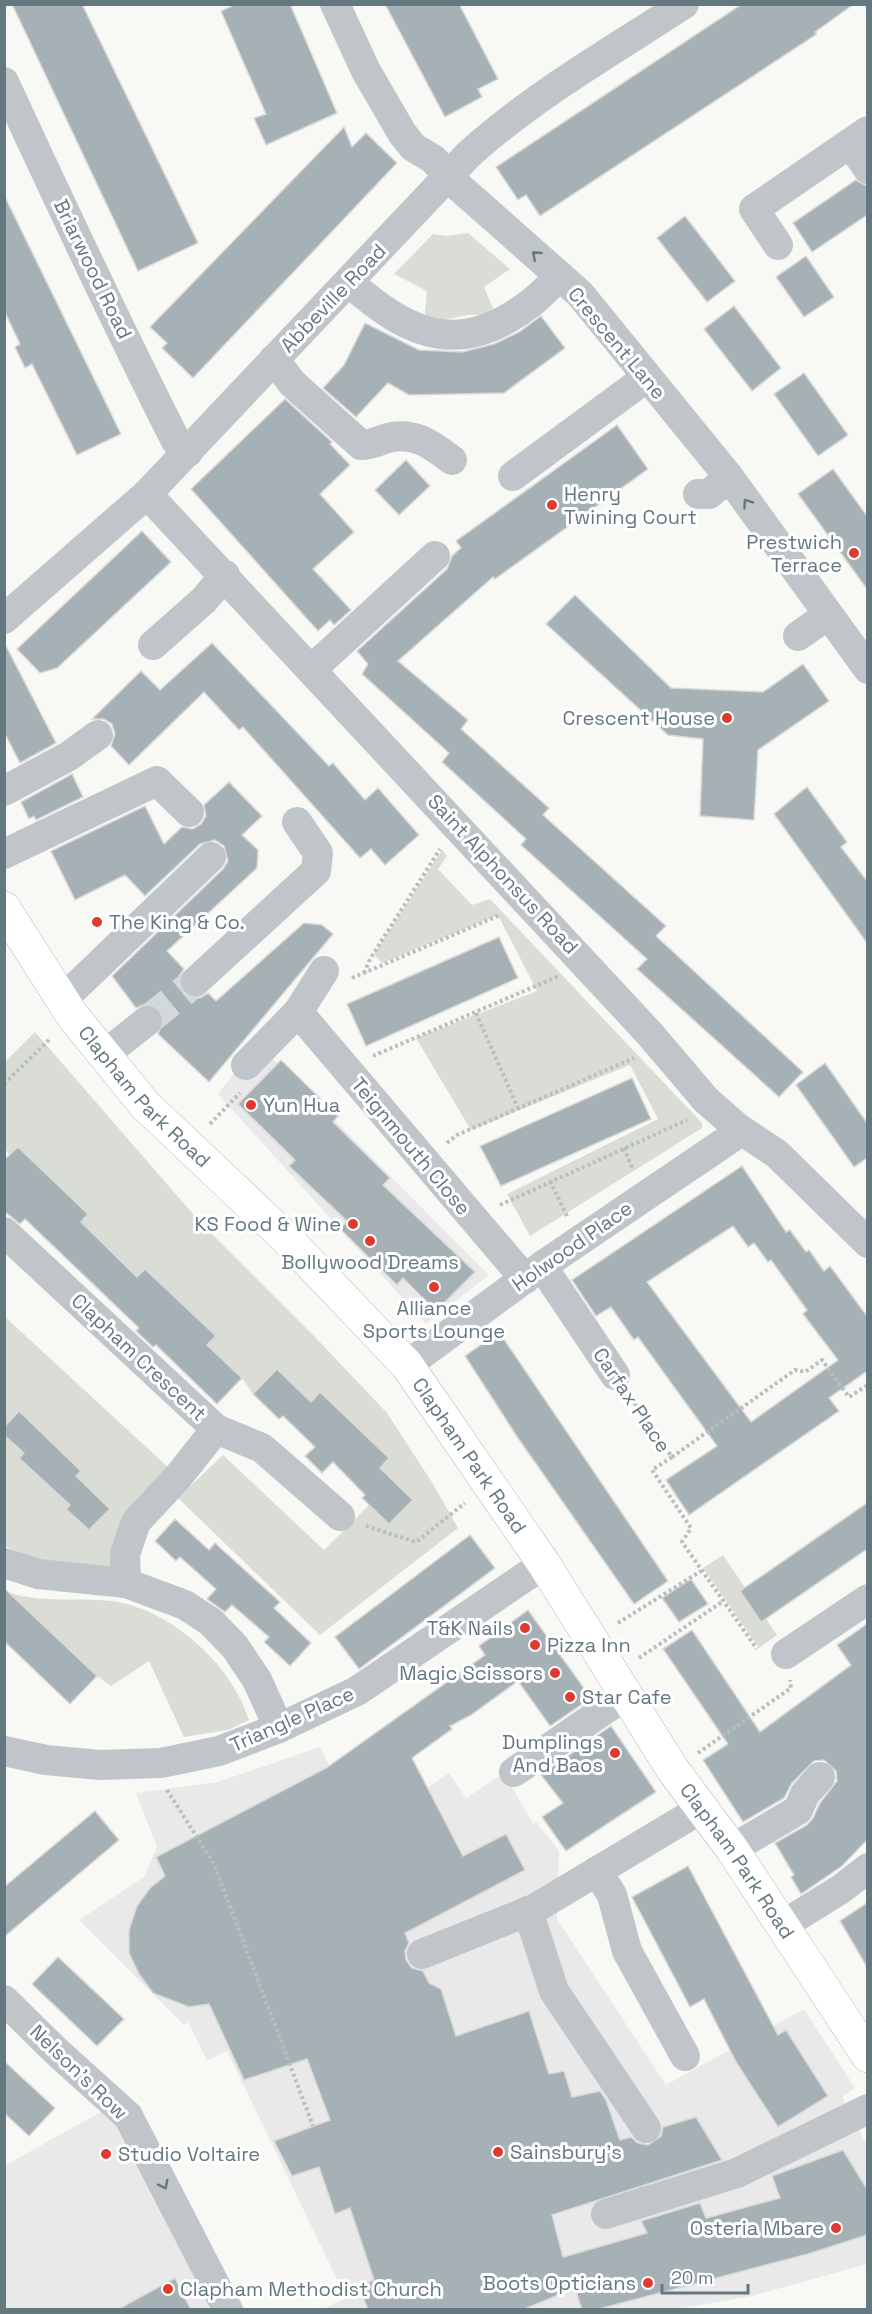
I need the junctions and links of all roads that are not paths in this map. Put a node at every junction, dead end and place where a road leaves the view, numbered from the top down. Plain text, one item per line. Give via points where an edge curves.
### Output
1 (335, 4) edge
2 (684, 4) edge
3 (4, 82) edge
4 (859, 137) edge
5 (867, 170) edge
6 (448, 176) junction
7 (778, 245) dead end
8 (560, 276) junction
9 (349, 282) junction
10 (274, 360) junction
11 (646, 378) junction
12 (188, 453) junction
13 (452, 460) dead end
14 (513, 476) dead end
15 (729, 477) junction
16 (147, 494) junction
17 (698, 494) dead end
18 (435, 556) dead end
19 (225, 575) junction
20 (828, 615) junction
21 (4, 619) edge
22 (798, 636) dead end
23 (153, 645) dead end
24 (312, 669) junction
25 (867, 669) edge
26 (98, 735) dead end
27 (4, 792) edge
28 (189, 812) dead end
29 (297, 822) dead end
30 (4, 854) edge
31 (211, 857) dead end
32 (7, 916) edge
33 (324, 971) road end
34 (196, 981) tunnel mouth
35 (67, 1007) junction
36 (298, 1012) junction
37 (147, 1021) tunnel mouth
38 (104, 1054) junction
39 (246, 1065) road end
40 (738, 1128) junction
41 (4, 1232) edge
42 (867, 1243) edge
43 (534, 1272) junction
44 (407, 1365) junction
45 (615, 1375) road end
46 (216, 1429) junction
47 (340, 1516) road end
48 (4, 1563) edge
49 (544, 1564) junction
50 (126, 1583) junction
51 (867, 1599) edge
52 (786, 1654) road end
53 (620, 1685) junction
54 (279, 1728) junction
55 (4, 1751) edge
56 (514, 1772) dead end
57 (820, 1777) dead end
58 (700, 1809) junction
59 (732, 1850) junction
60 (867, 1868) edge
61 (597, 1870) junction
62 (528, 1911) junction
63 (783, 1925) junction
64 (422, 1954) dead end
65 (4, 2000) edge
66 (685, 2055) dead end
67 (867, 2056) edge
68 (867, 2109) edge
69 (646, 2128) dead end
70 (606, 2214) dead end
71 (228, 2310) edge

1 - 6 street, Crescent Lane via 391,117 413,147 433,159
2 - 6 street, Abbeville Road via 523,109
3 - 12 street, Briarwood Road via 99,289 176,441
4 - 5 street
4 - 7 street via 754,209
8 -> 6 street, Crescent Lane
6 - 9 street, Abbeville Road
8 - 9 street via 537,298 499,324 446,337 422,332 388,315
8 - 11 street, Crescent Lane via 580,294
9 - 10 street, Abbeville Road
10 - 12 street, Abbeville Road
10 - 13 street via 292,383 361,445 407,436 425,440
11 - 14 street
11 - 15 street, Crescent Lane
12 - 16 street, Abbeville Road
15 - 17 street via 709,494
20 -> 15 street, Crescent Lane
16 - 19 street, Saint Alphonsus Road
16 - 21 street, Abbeville Road
18 - 24 street
19 - 23 street via 204,600
19 - 24 street, Saint Alphonsus Road
20 - 22 street
20 - 25 street, Crescent Lane
24 - 40 street, Saint Alphonsus Road via 634,1016 706,1100
26 - 27 street
28 - 30 street via 157,781
29 - 34 street via 318,853 316,871
31 - 35 street via 150,916
32 - 35 main road, Clapham Park Road
33 - 36 street
35 - 38 main road, Clapham Park Road
36 - 39 street
36 - 43 street, Teignmouth Close via 473,1218
37 - 38 street
38 - 44 main road, Clapham Park Road via 145,1105 286,1238
40 - 42 street, Saint Alphonsus Road via 777,1154
40 - 43 street, Holwood Place via 730,1138
41 - 46 street, Clapham Crescent
43 - 44 street, Holwood Place
43 - 45 street, Carfax Place
44 - 49 main road, Clapham Park Road
46 - 47 street via 262,1448
46 - 50 street, Clapham Crescent via 136,1522 125,1554
48 - 50 street via 38,1574
49 - 53 main road, Clapham Park Road
49 - 54 street, Triangle Place via 357,1691
50 - 54 street via 185,1605 211,1622 235,1647 257,1680
51 - 52 street
53 - 56 street
53 - 58 main road, Clapham Park Road
54 - 55 street, Triangle Place via 219,1751 161,1764 100,1765
57 - 59 street via 805,1794 798,1810
58 - 59 main road, Clapham Park Road
58 - 61 street
59 - 63 main road, Clapham Park Road
60 - 63 street
61 - 62 street
61 - 66 street via 612,1895 627,1951
62 - 64 street
62 - 69 street via 554,1991
63 - 67 main road, Clapham Park Road
65 -> 71 street, Nelson's Row via 128,2115
68 - 70 street via 737,2173

